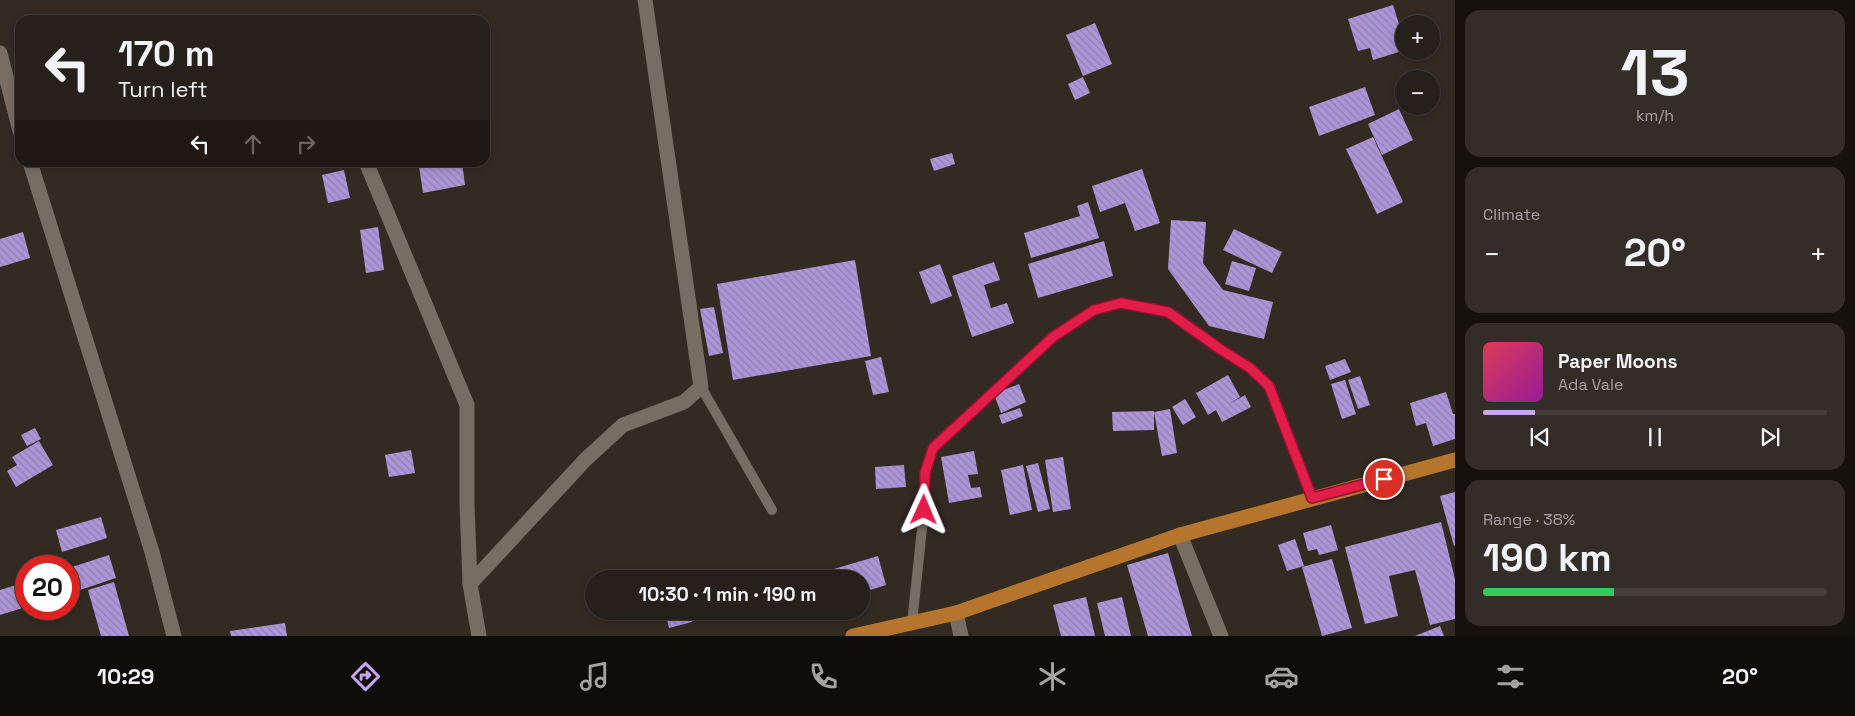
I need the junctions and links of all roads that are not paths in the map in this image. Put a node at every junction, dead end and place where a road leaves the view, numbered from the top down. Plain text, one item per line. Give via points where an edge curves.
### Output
1 (645, 0) edge
2 (0, 53) edge
3 (5, 91) edge
4 (15, 118) edge
5 (32, 167) edge
6 (368, 167) edge
7 (701, 387) junction
8 (1455, 460) edge
9 (1312, 498) junction
10 (772, 510) dead end
11 (1180, 535) junction
12 (470, 584) junction
13 (956, 613) junction
14 (912, 623) junction
15 (174, 636) edge
16 (479, 636) edge
17 (853, 636) edge
18 (961, 636) edge
19 (1221, 636) edge

1 - 7 street
2 - 3 street
3 - 4 street
5 - 15 street via 152,552
6 - 12 street via 467,404
7 - 10 lane
7 - 12 street via 684,402 624,425 585,460
8 - 9 main road
9 - 11 main road
9 - 14 lane via 1269,386 1250,368 1168,312 1121,303 1094,310 1053,337 933,448 925,473
11 - 13 main road
11 - 19 street
12 - 16 street
13 - 14 main road
13 - 18 street
14 - 17 main road

